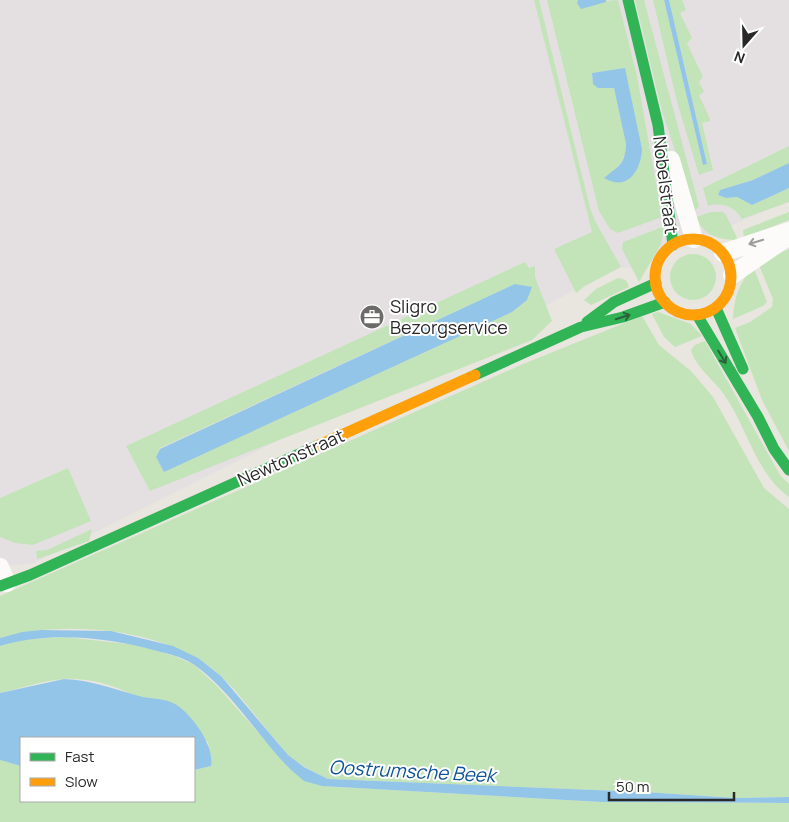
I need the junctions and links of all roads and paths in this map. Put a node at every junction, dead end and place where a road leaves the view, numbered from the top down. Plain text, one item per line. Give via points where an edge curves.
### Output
1 (628, 0) edge
2 (658, 125) junction
3 (789, 232) edge
4 (789, 236) edge
5 (694, 239) junction
6 (673, 245) junction
7 (723, 253) junction
8 (732, 275) junction
9 (656, 283) junction
10 (665, 302) junction
11 (716, 308) junction
12 (697, 315) junction
13 (581, 327) junction
14 (758, 417) junction
15 (789, 470) edge
16 (0, 566) edge
17 (4, 584) edge

1 - 2 street, Nobelstraat
2 - 5 street, Nobelstraat
2 - 6 street, Nobelstraat
3 -> 7 street
4 - 8 street
5 - 6 street
5 - 7 street via 710,243
6 - 9 street via 660,259
7 - 8 street
8 - 11 street via 728,294
9 - 10 street
9 - 13 street, Newtonstraat via 614,302
10 - 12 street via 680,313
13 -> 10 street, Newtonstraat
11 - 12 street
11 - 14 street via 739,358
12 -> 14 street
13 - 17 street, Newtonstraat
14 - 15 street
16 - 17 street

